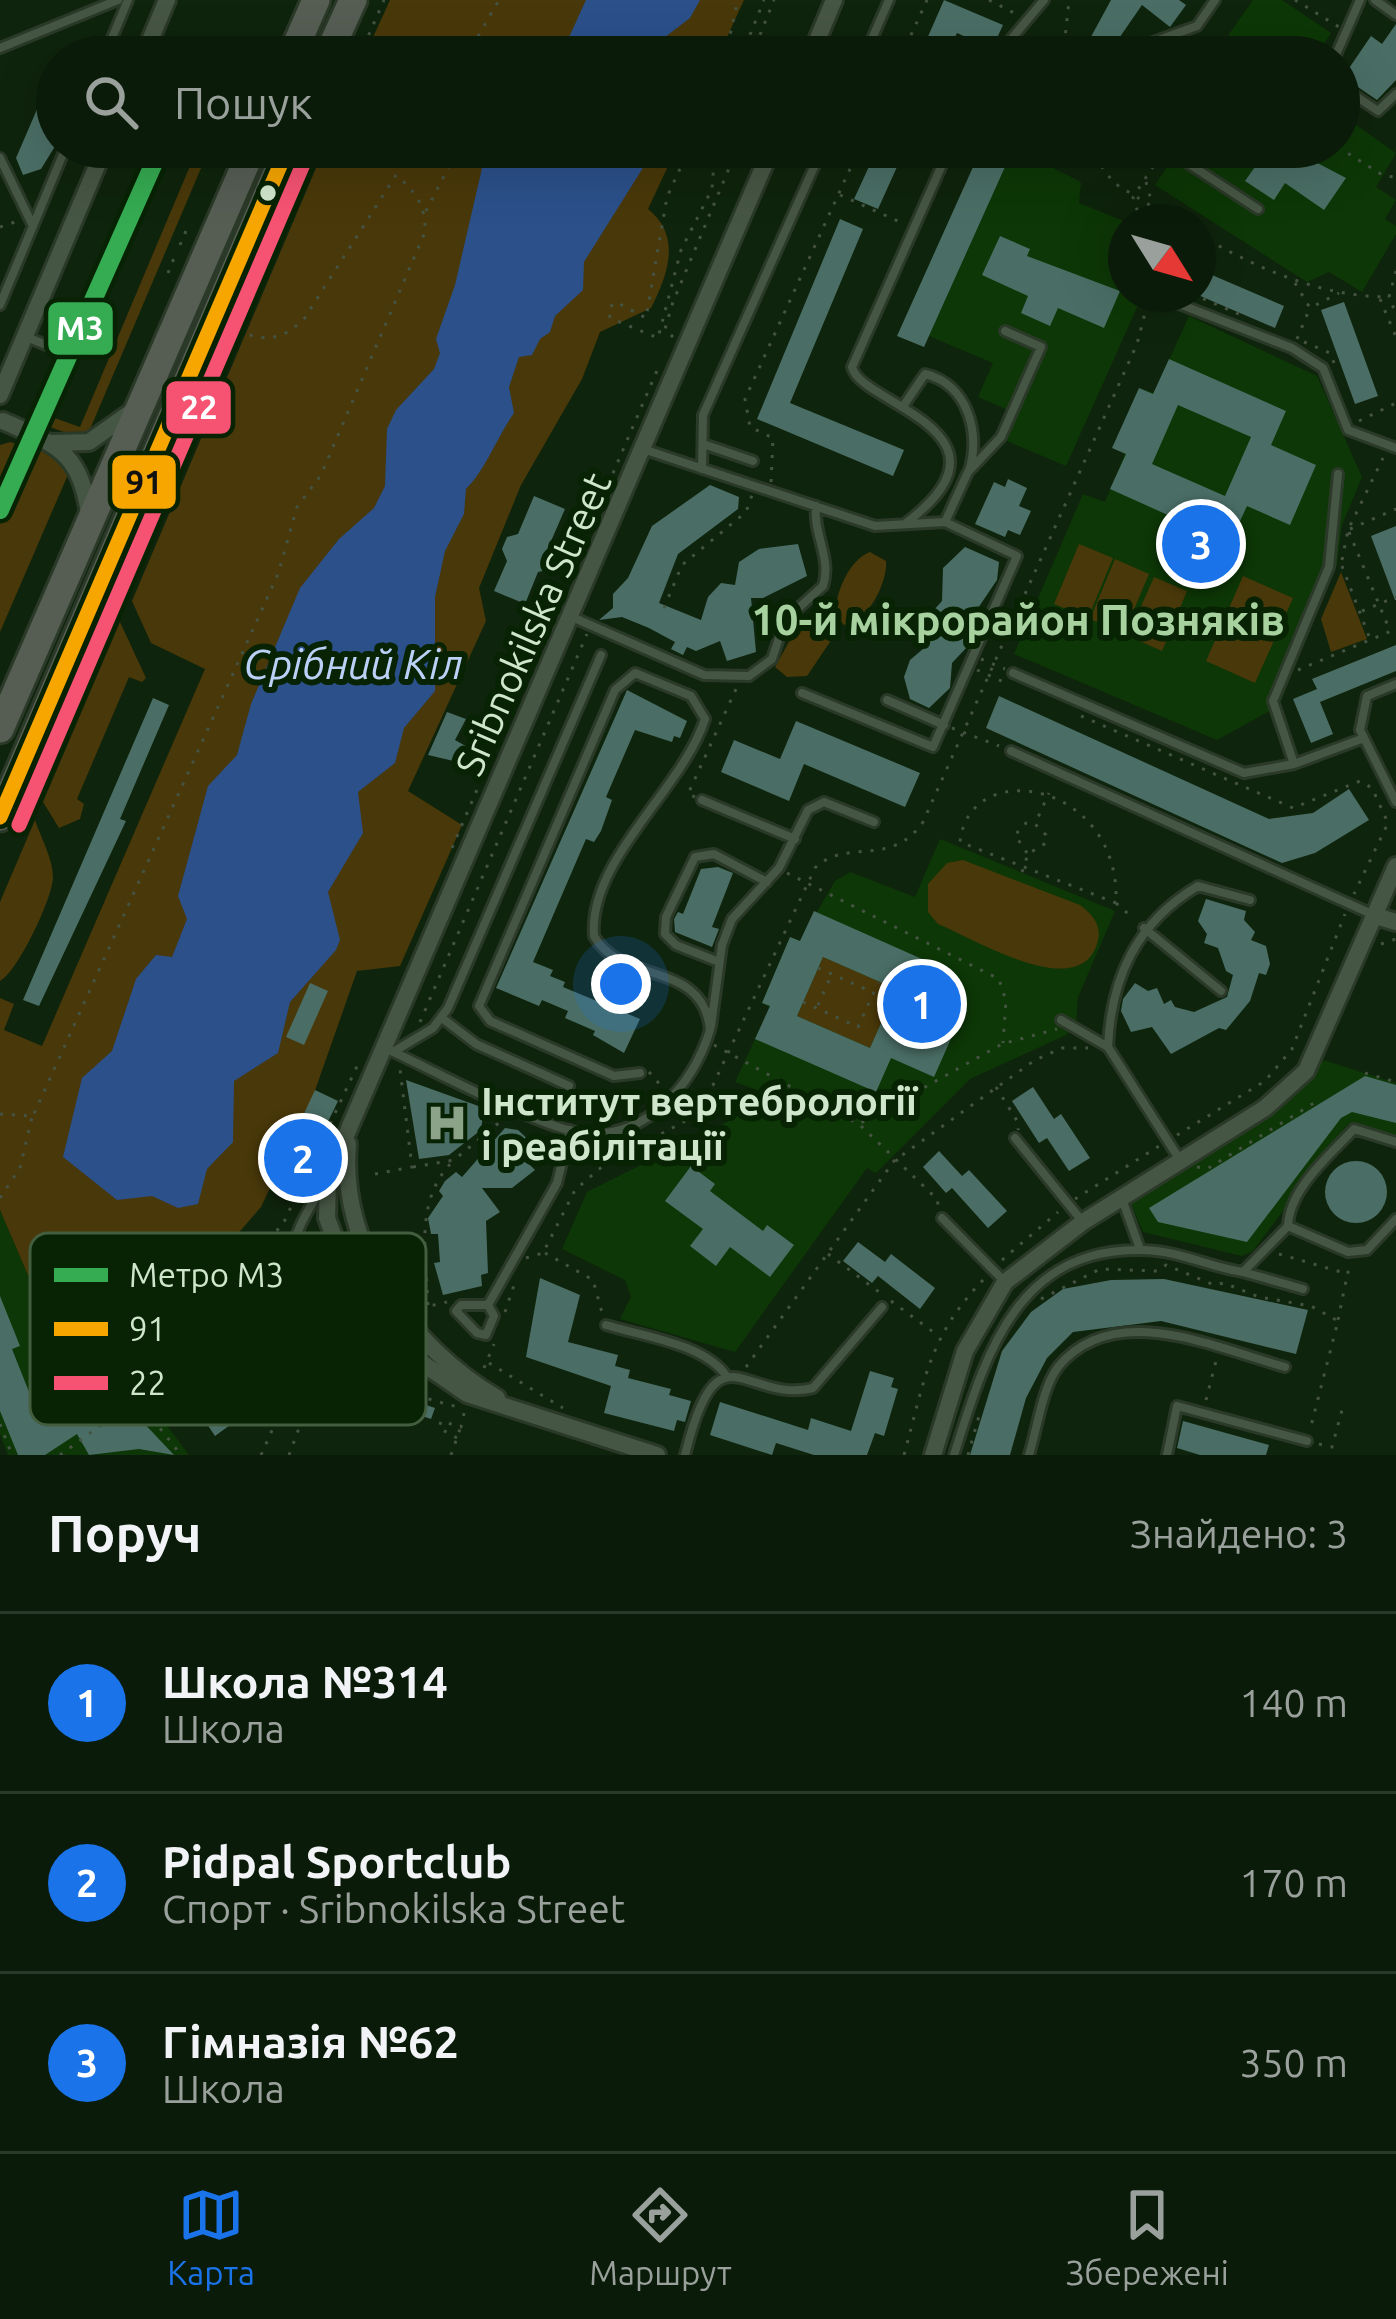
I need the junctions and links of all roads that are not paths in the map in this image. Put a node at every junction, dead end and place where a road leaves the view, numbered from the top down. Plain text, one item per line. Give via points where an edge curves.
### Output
1 (118, 0) edge
2 (128, 0) edge
3 (167, 0) edge
4 (316, 0) edge
5 (352, 0) edge
6 (834, 0) edge
7 (890, 0) edge
8 (1044, 0) edge
9 (1215, 0) edge
10 (1360, 0) edge
11 (1375, 0) edge
12 (1396, 15) edge
13 (113, 36) edge
14 (152, 36) edge
15 (300, 36) edge
16 (337, 36) edge
17 (819, 36) edge
18 (874, 36) edge
19 (1013, 36) edge
20 (1169, 36) edge
21 (1344, 36) edge
22 (0, 48) edge
23 (1396, 94) edge
24 (1360, 99) edge
25 (0, 158) edge
26 (56, 168) edge
27 (96, 168) edge
28 (244, 168) edge
29 (279, 168) edge
30 (763, 168) edge
31 (815, 168) edge
32 (940, 168) edge
33 (1195, 168) edge
34 (1258, 209) dead end
35 (31, 222) junction
36 (0, 305) edge
37 (1200, 312) edge
38 (1005, 331) dead end
39 (24, 336) junction
40 (56, 349) dead end
41 (0, 395) edge
42 (904, 405) junction
43 (139, 406) junction
44 (1, 418) edge
45 (53, 443) junction
46 (706, 445) junction
47 (1392, 447) edge
48 (646, 450) junction
49 (753, 461) dead end
50 (702, 469) junction
51 (968, 472) junction
52 (1338, 473) dead end
53 (816, 506) junction
54 (90, 522) junction
55 (944, 522) junction
56 (904, 525) junction
57 (572, 617) junction
58 (601, 655) dead end
59 (1013, 673) road end
60 (1396, 684) edge
61 (802, 693) dead end
62 (887, 700) dead end
63 (944, 725) junction
64 (0, 729) edge
65 (1364, 739) junction
66 (1011, 751) road end
67 (1294, 764) junction
68 (702, 800) road end
69 (1396, 805) edge
70 (0, 817) edge
71 (874, 822) dead end
72 (795, 838) junction
73 (1396, 866) edge
74 (767, 883) junction
75 (1250, 900) dead end
76 (1376, 916) junction
77 (1396, 922) edge
78 (1144, 928) junction
79 (719, 962) junction
80 (1221, 992) dead end
81 (442, 1018) junction
82 (1063, 1023) road end
83 (710, 1030) junction
84 (382, 1047) junction
85 (1108, 1047) junction
86 (640, 1073) dead end
87 (569, 1085) dead end
88 (350, 1126) junction
89 (570, 1130) junction
90 (1016, 1138) road end
91 (1396, 1142) edge
92 (1181, 1161) junction
93 (328, 1178) junction
94 (1122, 1198) junction
95 (942, 1218) road end
96 (1396, 1219) edge
97 (1084, 1222) junction
98 (1288, 1226) junction
99 (293, 1233) edge
100 (332, 1233) edge
101 (362, 1233) edge
102 (1139, 1250) junction
103 (1243, 1272) junction
104 (1005, 1282) junction
105 (1303, 1289) dead end
106 (488, 1305) junction
107 (882, 1306) dead end
108 (606, 1324) road end
109 (426, 1339) edge
110 (426, 1366) edge
111 (1285, 1367) dead end
112 (732, 1376) junction
113 (525, 1411) junction
114 (1307, 1441) road end
115 (657, 1455) edge
116 (686, 1455) edge
117 (933, 1455) edge
118 (954, 1455) edge
119 (1029, 1455) edge
120 (1167, 1455) edge

1 - 22 lane
2 - 13 lane
3 - 14 street
4 - 15 highway
5 - 16 highway
6 - 17 street
7 - 18 lane
8 - 19 lane
9 - 20 lane via 1197,26
10 - 21 lane
11 - 12 lane
23 - 24 lane via 1378,111
25 - 35 lane
26 - 35 lane
27 - 39 street
28 - 43 highway
29 - 70 highway
30 - 48 street, Sribnokilska Street
31 - 46 lane via 703,415
32 - 42 lane via 852,367 857,381
33 - 34 lane
35 - 36 lane
37 - 47 lane via 1323,368 1348,430
38 - 51 lane via 1041,347 996,446
39 - 40 lane
39 - 41 street
42 - 51 lane via 925,374 951,389 975,434
42 - 56 lane via 939,436 947,463 938,491
43 - 45 street via 88,442
43 - 54 highway
44 - 45 street
45 - 54 street via 78,467
46 - 49 lane
46 - 50 lane
48 - 50 lane
48 - 57 street, Sribnokilska Street
50 - 53 lane
51 - 55 lane
52 - 67 lane via 1329,567 1273,701
53 - 56 lane via 875,526
53 - 57 lane via 827,560 823,586 785,620 772,659 741,678 704,675
54 - 64 highway
55 - 56 lane
55 - 63 lane via 1017,556
57 - 84 street, Sribnokilska Street
58 - 81 lane
59 - 67 lane via 1244,773
60 - 65 lane via 1367,696
61 - 63 lane via 933,748
62 - 63 lane
65 - 67 lane
65 - 69 lane
66 - 76 lane
68 - 72 lane
71 - 72 lane via 818,802
72 - 74 lane
73 - 76 street
74 - 79 lane via 732,919
74 - 79 lane via 714,854 695,857 686,870 664,934
75 - 78 lane via 1198,886
76 - 77 street
76 - 92 street via 1306,1070 1265,1108
78 - 80 lane
78 - 85 lane via 1109,1002
79 - 83 lane
81 - 84 lane via 411,1042
81 - 87 lane via 476,1044
82 - 85 lane
83 - 86 lane via 705,1008 685,986 658,970 617,963 594,936 626,842 673,785 702,727 704,710 691,696 627,675 479,1006 490,1022 614,1076
83 - 89 lane via 681,1087 644,1120 602,1133
84 - 88 street, Sribnokilska Street
84 - 89 lane
85 - 92 lane
88 - 93 street, Sribnokilska Street
88 - 101 street, Sribnokilska Street via 349,1201
89 - 106 lane via 557,1184
90 - 97 lane
91 - 98 lane via 1354,1129 1305,1184
92 - 94 street
93 - 99 lane
93 - 100 street, Sribnokilska Street
94 - 97 street
94 - 102 lane
95 - 104 lane
96 - 98 lane via 1366,1250 1348,1252
97 - 104 street
98 - 103 lane
102 - 103 lane
102 - 118 lane via 1089,1259 1024,1295 985,1355
103 - 105 lane
104 - 117 street via 965,1352
106 - 106 lane via 461,1305 456,1311 486,1335 494,1316
107 - 112 lane via 813,1388
108 - 112 lane via 701,1355
109 - 113 street, Sribnokilska Street via 482,1389
110 - 113 street, Sribnokilska Street via 454,1388
111 - 119 lane via 1152,1331 1108,1335 1080,1346 1055,1370
112 - 116 lane via 700,1409
113 - 115 street, Sribnokilska Street
114 - 120 lane via 1177,1406

